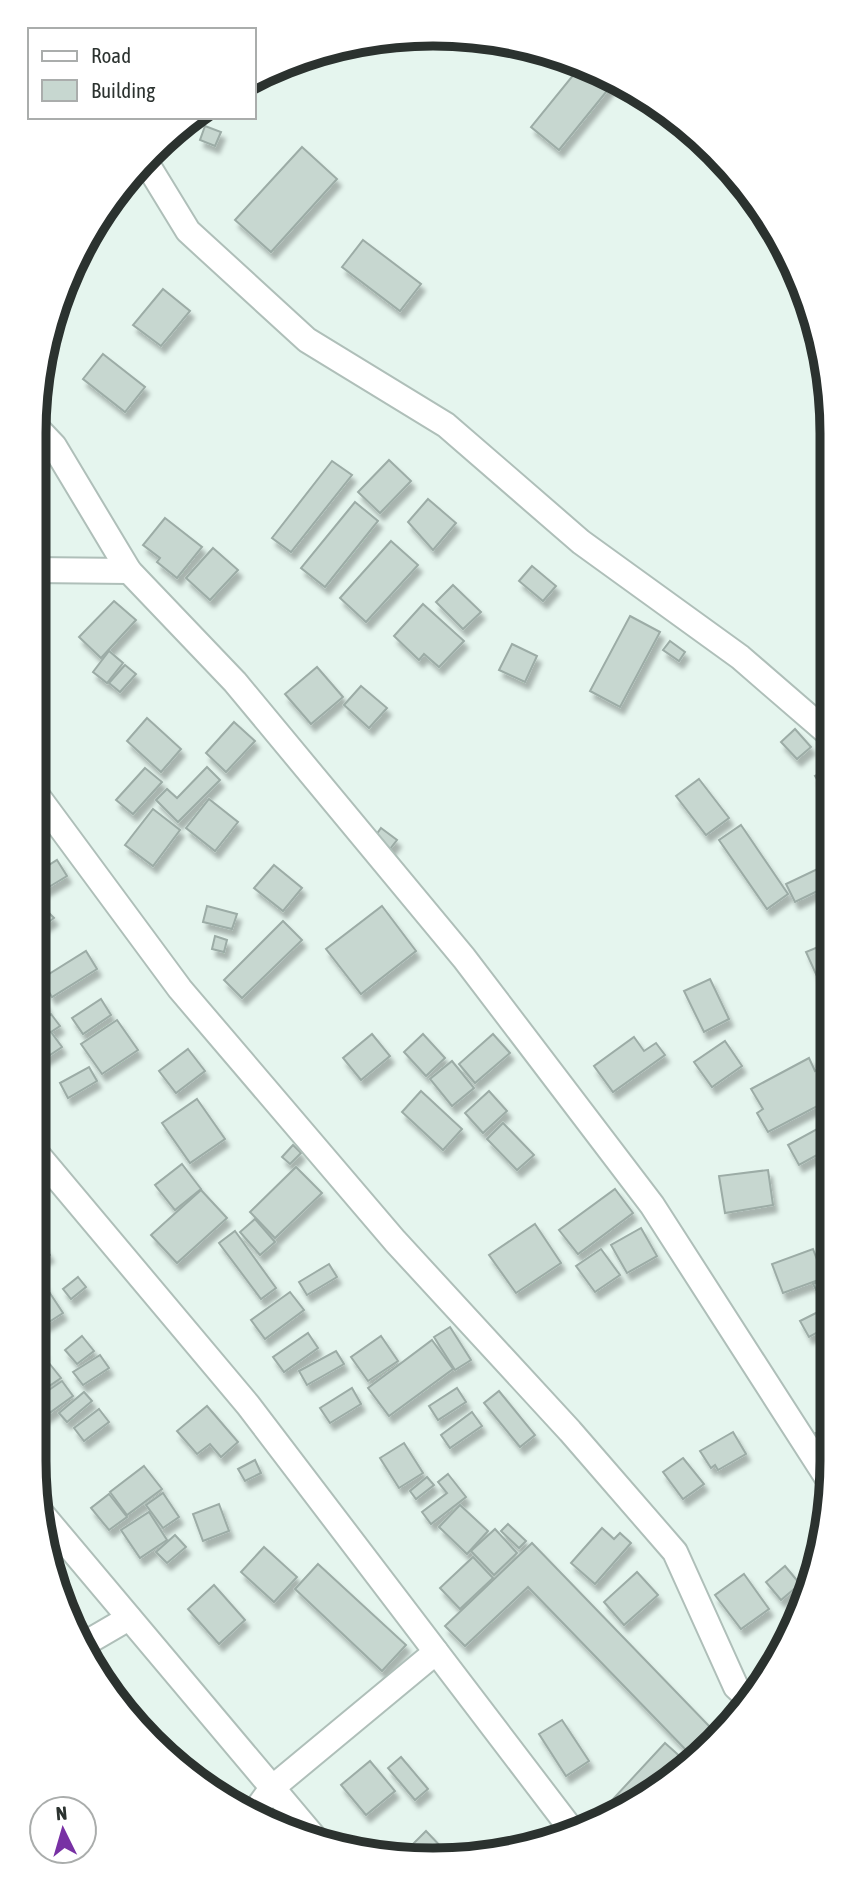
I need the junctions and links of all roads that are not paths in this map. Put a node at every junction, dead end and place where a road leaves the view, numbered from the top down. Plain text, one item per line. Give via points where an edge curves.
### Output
1 (150, 169) edge
2 (46, 438) edge
3 (46, 570) edge
4 (129, 571) junction
5 (820, 721) edge
6 (46, 808) edge
7 (46, 1164) edge
8 (820, 1466) edge
9 (51, 1525) edge
10 (129, 1618) junction
11 (90, 1641) edge
12 (436, 1652) junction
13 (742, 1692) edge
14 (272, 1788) junction
15 (258, 1807) edge
16 (566, 1824) edge
17 (304, 1826) edge

1 - 5 street via 188,231 307,340 446,425 581,542
2 - 4 street
3 - 4 street
4 - 8 street via 235,682 464,958 652,1205
6 - 13 street via 180,989 395,1241 675,1552
7 - 12 street via 248,1405
9 - 10 street
10 - 11 street
10 - 14 street
12 - 14 street
12 - 16 street
14 - 15 street
14 - 17 street

